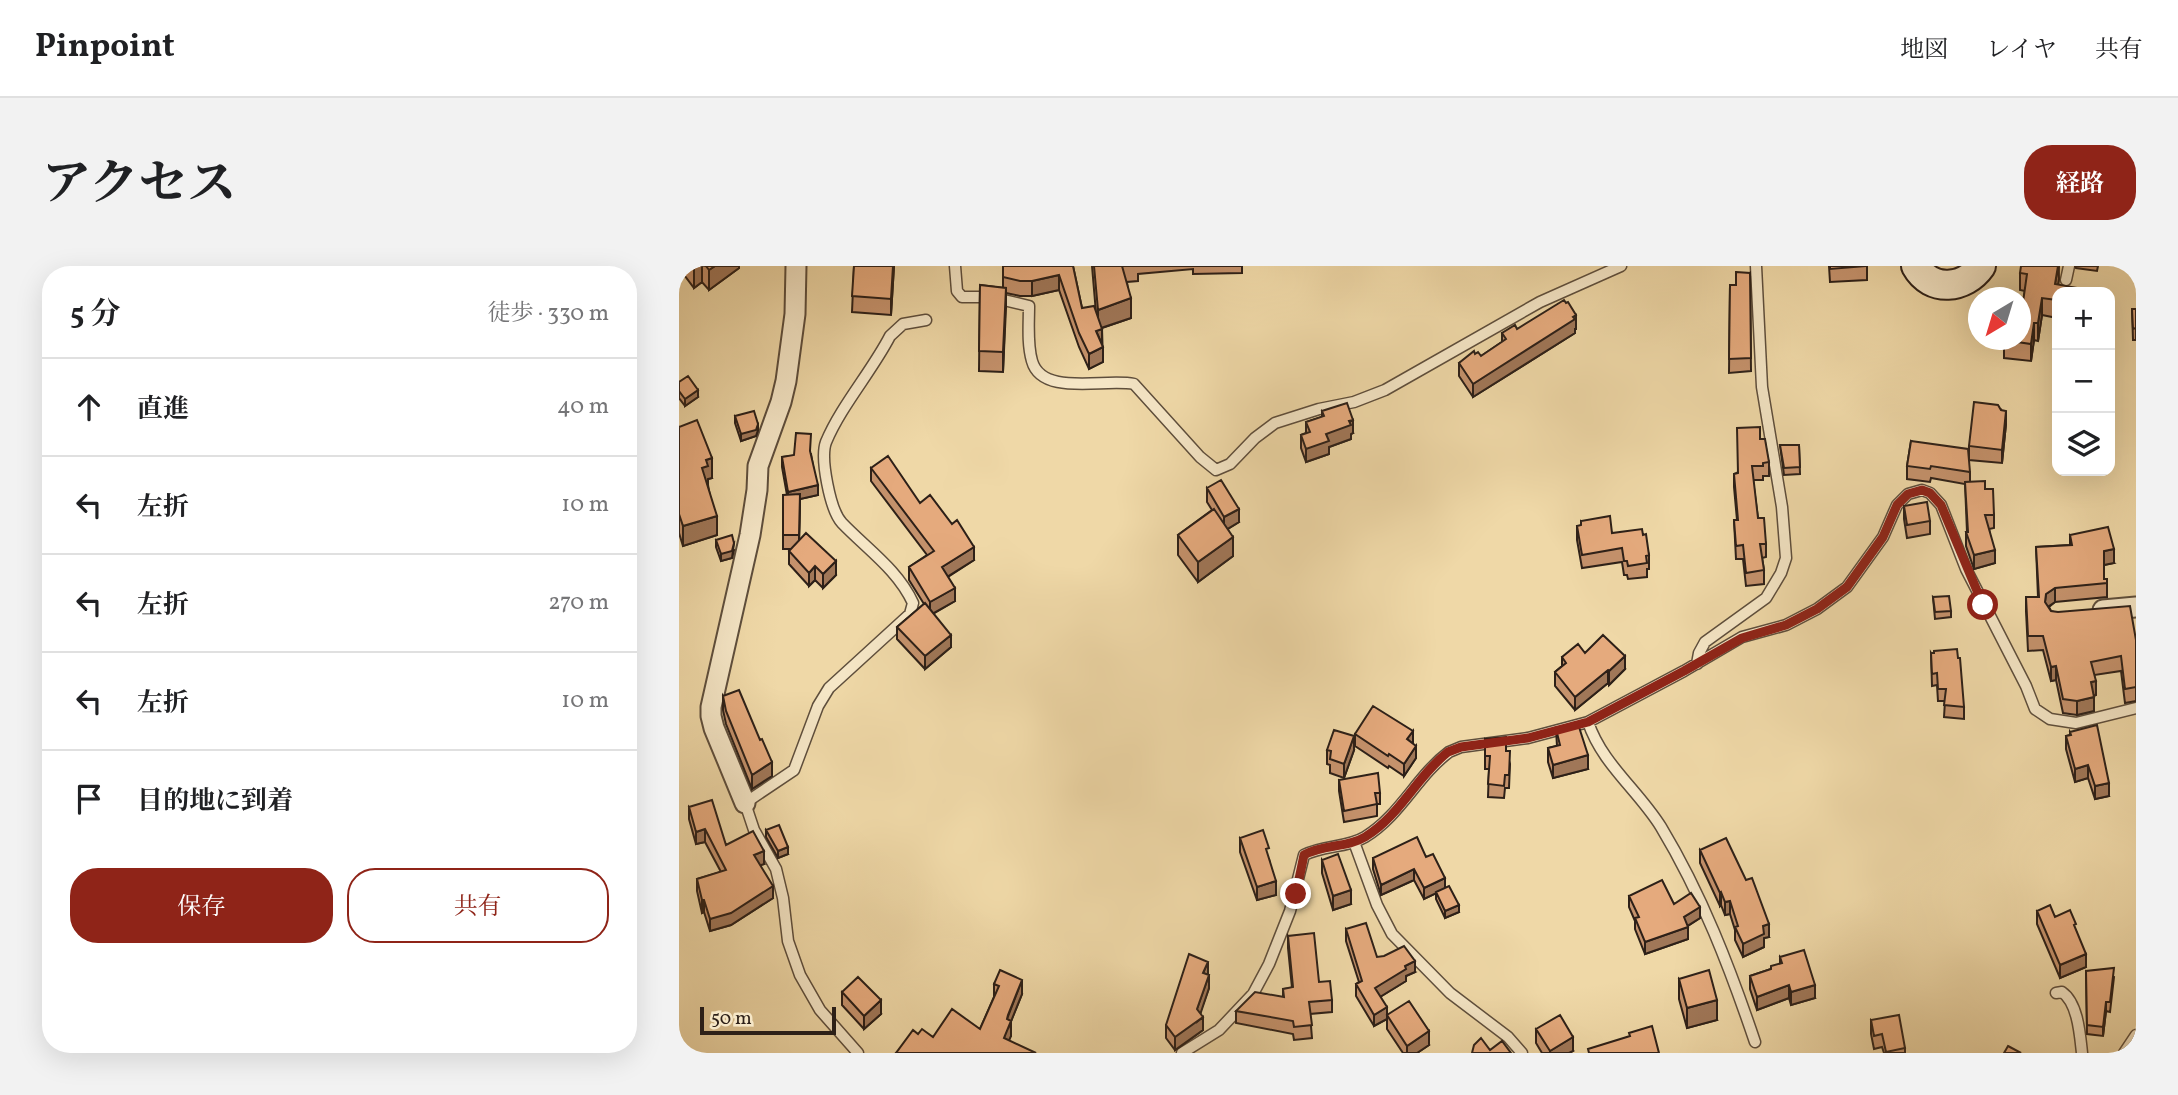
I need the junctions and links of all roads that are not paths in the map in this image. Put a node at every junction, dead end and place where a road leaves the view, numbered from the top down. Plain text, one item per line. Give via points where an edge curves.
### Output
1 (796, 266) edge
2 (955, 266) edge
3 (1622, 266) edge
4 (1756, 266) edge
5 (1916, 266) edge
6 (1981, 266) edge
7 (2069, 266) edge
8 (2066, 281) dead end
9 (926, 320) dead end
10 (2136, 607) edge
11 (2083, 611) edge
12 (1697, 664) junction
13 (2136, 708) edge
14 (1588, 722) junction
15 (745, 803) junction
16 (1354, 842) junction
17 (2056, 993) dead end
18 (2136, 1035) edge
19 (1755, 1042) dead end
20 (858, 1053) edge
21 (1182, 1053) edge
22 (1522, 1053) edge
23 (2082, 1053) edge
24 (2124, 1053) edge

1 - 15 street via 786,381 758,466 750,535 711,716
2 - 3 lane via 957,291 962,296 1029,306 1032,363 1042,376 1058,383 1133,384 1216,470 1230,464 1275,423 1385,390 1540,302
4 - 12 lane via 1762,387 1786,558 1766,598 1705,642
5 - 6 street via 1924,277 1949,285 1971,279
7 - 8 lane
9 - 15 lane via 903,324 890,336 825,444 832,508 900,580 913,603 910,614 829,688 795,770
10 - 11 street
12 - 13 lane via 1742,638 1786,625 1847,587 1883,537 1897,505 1908,494 1922,490 1941,505 1966,569 2035,709 2050,719 2076,723
12 - 14 lane
14 - 16 lane via 1550,734 1448,752 1388,818
14 - 19 lane via 1599,749 1651,810 1668,839 1713,928
15 - 20 lane via 776,869 788,941 800,975 820,1010
16 - 21 lane via 1304,855 1290,911 1253,994 1219,1030
16 - 22 lane via 1392,934 1450,993
17 - 23 lane via 2068,996 2075,1012
18 - 24 lane

